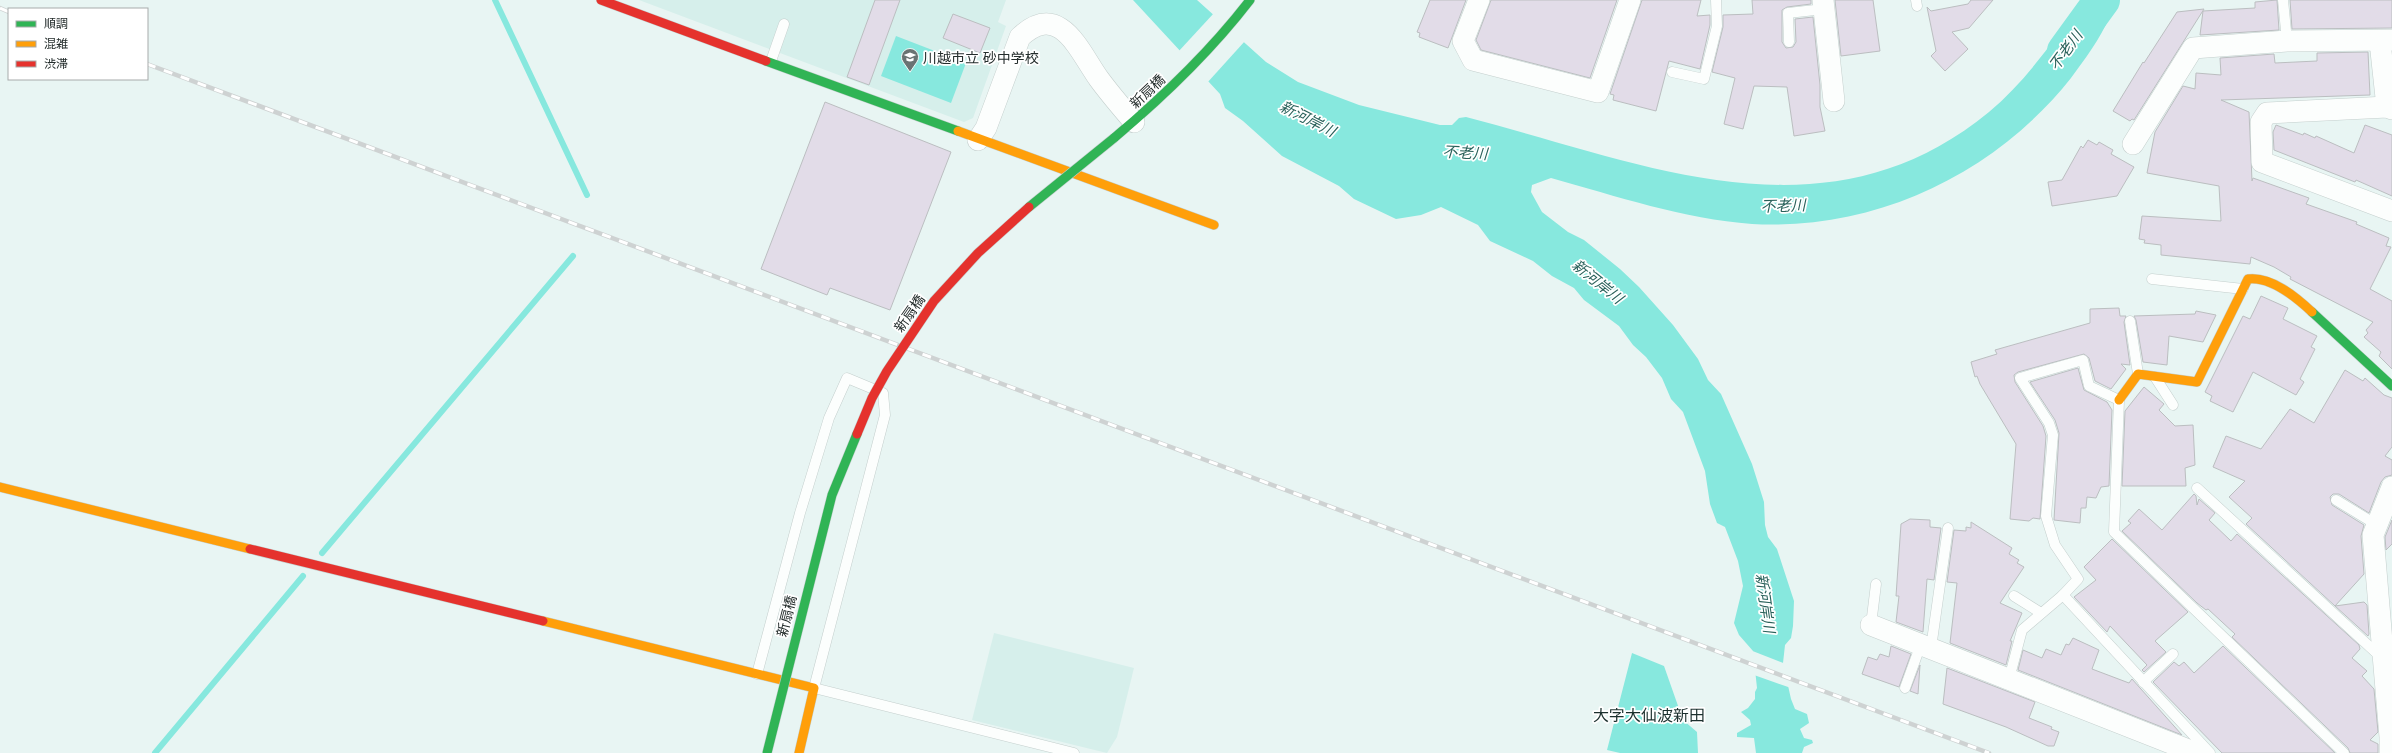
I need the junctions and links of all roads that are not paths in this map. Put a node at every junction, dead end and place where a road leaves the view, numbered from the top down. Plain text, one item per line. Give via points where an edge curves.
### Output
1 (601, 0) edge
2 (1250, 0) edge
3 (1479, 0) edge
4 (1630, 0) edge
5 (1716, 0) edge
6 (2283, 0) edge
7 (1824, 5) edge
8 (784, 24) dead end
9 (2386, 41) edge
10 (1789, 42) dead end
11 (2287, 42) junction
12 (772, 61) junction
13 (1672, 72) dead end
14 (1834, 101) dead end
15 (2390, 108) edge
16 (1134, 122) junction
17 (978, 140) junction
18 (2133, 144) dead end
19 (2392, 211) edge
20 (1214, 224) dead end
21 (2152, 279) dead end
22 (2243, 289) junction
23 (2130, 321) dead end
24 (2138, 374) junction
25 (2155, 377) junction
26 (2392, 386) edge
27 (2119, 400) junction
28 (2173, 405) dead end
29 (0, 487) edge
30 (2392, 487) edge
31 (2197, 488) dead end
32 (2336, 500) dead end
33 (2384, 516) edge
34 (1948, 528) dead end
35 (1876, 584) dead end
36 (2063, 595) junction
37 (2014, 596) dead end
38 (2041, 613) junction
39 (1871, 625) joint
40 (1926, 646) junction
41 (2385, 648) edge
42 (2173, 654) dead end
43 (757, 674) junction
44 (2009, 679) junction
45 (2388, 679) edge
46 (2143, 682) junction
47 (814, 688) junction
48 (1906, 688) dead end
49 (766, 753) edge
50 (799, 753) edge
51 (1074, 753) edge
52 (2196, 753) edge
53 (2210, 753) edge
54 (2344, 753) edge
55 (2390, 753) edge

1 - 12 street
2 - 16 street, 新扇橋 via 1218,40
3 - 4 street via 1462,41 1473,60 1598,92
5 - 13 lane via 1718,26 1704,79
6 - 11 lane
7 - 10 lane via 1788,13
7 - 14 street
8 - 12 lane
9 - 11 street
9 - 15 street
11 - 18 street via 2193,48
12 - 17 street
15 - 19 street via 2267,113 2261,122 2262,162
16 - 17 street via 1099,80 1072,36 1065,28 1052,21 1030,27 1020,37 986,128
16 - 49 street, 新扇橋, bridge via 1035,201 973,258 927,310 872,398 832,495
17 - 20 street
21 - 22 lane
22 - 25 street via 2197,382
22 - 26 street via 2248,279 2257,278 2294,296
23 - 24 lane
24 - 25 street
24 - 27 street
25 - 28 lane
27 - 36 lane via 2089,386 2083,360 2020,378 2049,423 2053,435 2046,516 2055,545 2078,579
27 - 54 lane via 2114,532
29 - 43 street
30 - 33 street
31 - 41 lane
32 - 33 lane
33 - 41 street via 2373,535
34 - 40 lane
35 - 39 lane
36 - 38 lane
36 - 46 lane
37 - 38 lane
38 - 44 lane via 2022,630
39 - 40 street
40 - 44 street
40 - 48 lane
41 - 45 street
42 - 46 lane
43 - 47 street
43 - 47 lane via 804,499 829,418 847,378 883,393 885,415
44 - 52 street
45 - 55 street
46 - 53 lane
47 - 50 street
47 - 51 lane

